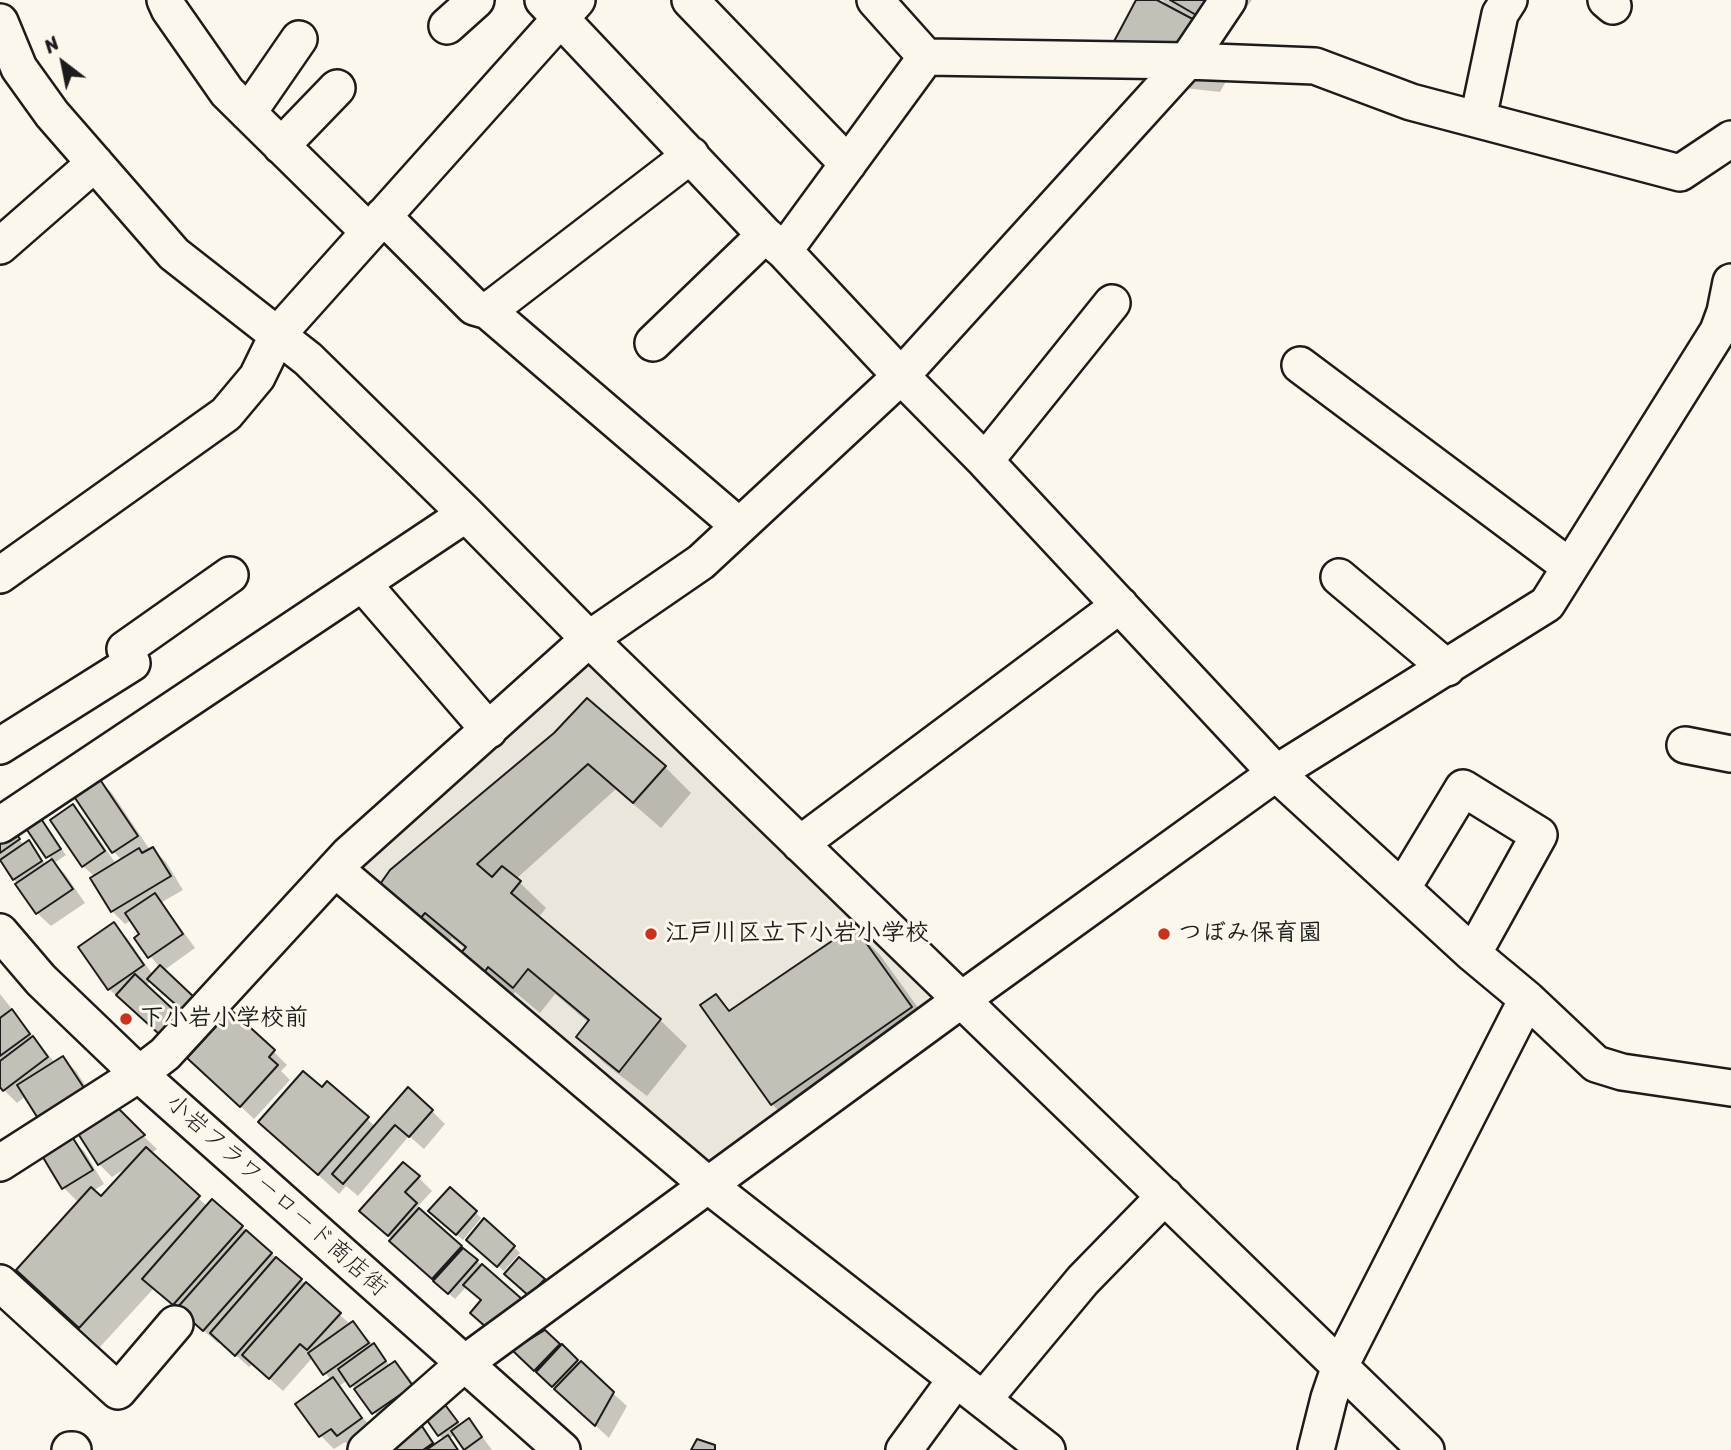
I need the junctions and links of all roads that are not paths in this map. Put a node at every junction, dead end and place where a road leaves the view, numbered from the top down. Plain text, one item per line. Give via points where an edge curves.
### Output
1 (165, 0) edge
2 (477, 0) edge
3 (690, 0) edge
4 (876, 0) edge
5 (1228, 0) edge
6 (1509, 0) edge
7 (560, 6) edge
8 (0, 22) edge
9 (447, 26) dead end
10 (299, 39) dead end
11 (926, 57) junction
12 (1187, 61) junction
13 (337, 88) dead end
14 (248, 113) junction
15 (1478, 119) junction
16 (1731, 139) edge
17 (281, 146) junction
18 (691, 155) junction
19 (95, 163) junction
20 (848, 164) junction
21 (376, 224) junction
22 (774, 243) junction
23 (0, 246) edge
24 (1731, 282) edge
25 (1112, 303) dead end
26 (488, 311) junction
27 (278, 334) junction
28 (653, 343) dead end
29 (1300, 365) dead end
30 (901, 376) junction
31 (985, 461) junction
32 (466, 514) junction
33 (739, 526) junction
34 (1570, 567) junction
35 (0, 575) edge
36 (230, 575) dead end
37 (1339, 577) dead end
38 (363, 584) junction
39 (1120, 605) junction
40 (589, 639) junction
41 (1447, 668) junction
42 (489, 730) junction
43 (1685, 745) dead end
44 (0, 746) edge
45 (1731, 754) edge
46 (1276, 773) junction
47 (0, 825) edge
48 (800, 844) junction
49 (335, 869) junction
50 (1402, 889) junction
51 (0, 932) edge
52 (1473, 954) junction
53 (961, 999) junction
54 (1527, 999) junction
55 (139, 1074) junction
56 (1731, 1088) edge
57 (0, 1163) edge
58 (708, 1185) junction
59 (1165, 1196) junction
60 (0, 1283) edge
61 (175, 1324) dead end
62 (465, 1363) junction
63 (1340, 1366) junction
64 (956, 1379) junction
65 (983, 1400) junction
66 (366, 1450) edge
67 (562, 1450) edge
68 (904, 1450) edge
69 (1047, 1450) edge
70 (1316, 1450) edge
71 (1426, 1450) edge

1 - 14 street via 227,92
2 - 9 street
3 - 20 street
4 - 11 street
5 - 12 street
6 - 15 street via 1500,14
7 - 18 street
7 - 21 street
8 - 19 street via 19,68
10 - 14 street
11 - 12 street
11 - 20 street
12 - 15 street via 1315,66 1411,102
12 - 30 street
13 - 17 street
14 - 17 street
15 - 16 street via 1680,173
17 - 21 street
18 - 22 street
18 - 26 street
19 - 23 street
19 - 27 street via 174,254
20 - 22 street
21 - 26 street via 474,307
21 - 27 street
22 - 28 street
22 - 30 street
24 - 34 street via 1718,331
25 - 31 street
26 - 33 street
27 - 32 street
27 - 35 street via 257,377 226,414
29 - 34 street
30 - 31 street
30 - 33 street
31 - 39 street
32 - 38 street
32 - 40 street
33 - 40 street via 701,562
34 - 41 street via 1547,604
36 - 44 street via 125,649 132,663
37 - 41 street
38 - 42 street
38 - 47 street
39 - 46 street
39 - 48 street
40 - 42 street
40 - 48 street
41 - 46 street
42 - 49 street
43 - 45 street
46 - 50 street
46 - 53 street
48 - 53 street
49 - 55 street via 165,1054
49 - 58 street
50 - 52 street
50 - 52 street via 1463,788 1539,835
51 - 55 street, 小岩フラワーロード商店街 via 41,980
52 - 54 street
53 - 58 street
53 - 59 street
54 - 56 street via 1596,1064
54 - 63 street
55 - 57 street
55 - 62 street, 小岩フラワーロード商店街
58 - 62 street
58 - 64 street
59 - 63 street
59 - 65 street via 1083,1280
60 - 61 street via 118,1391
62 - 66 street
62 - 67 street, 小岩フラワーロード商店街
63 - 70 street
63 - 71 street
64 - 65 street
64 - 68 street
65 - 69 street

